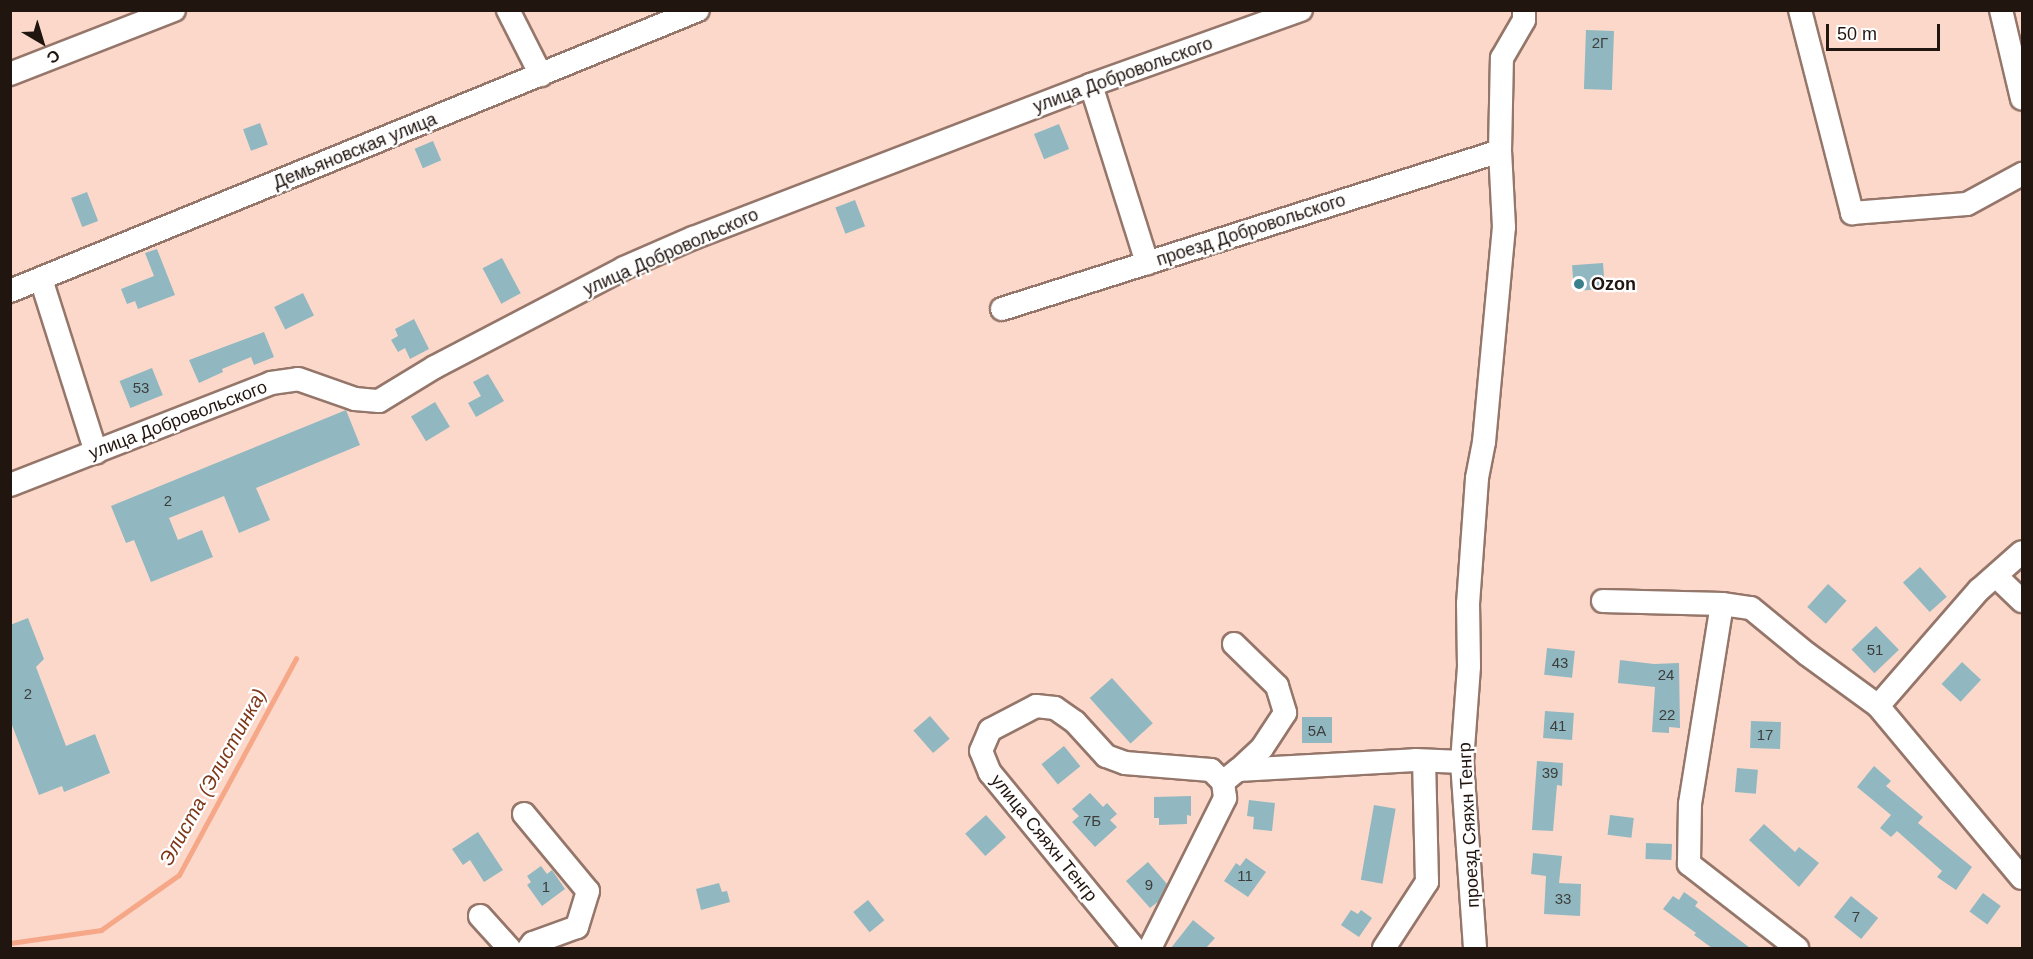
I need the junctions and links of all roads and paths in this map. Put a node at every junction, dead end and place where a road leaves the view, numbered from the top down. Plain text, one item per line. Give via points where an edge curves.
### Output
1 (174, 10) edge
2 (508, 10) edge
3 (698, 10) edge
4 (1301, 10) edge
5 (1524, 10) edge
6 (1800, 10) edge
7 (2001, 10) edge
8 (10, 74) edge
9 (541, 75) junction
10 (1090, 85) junction
11 (2022, 99) edge
12 (1500, 151) junction
13 (2022, 174) edge
14 (1148, 263) junction
15 (41, 279) junction
16 (10, 291) edge
17 (1002, 309) dead end
18 (96, 452) junction
19 (10, 485) edge
20 (2022, 552) edge
21 (1996, 576) junction
22 (1604, 601) dead end
23 (2022, 601) edge
24 (1722, 604) junction
25 (1234, 644) dead end
26 (1878, 706) junction
27 (1424, 762) junction
28 (1462, 762) junction
29 (1230, 776) junction
30 (524, 814) dead end
31 (2022, 878) edge
32 (480, 916) dead end
33 (509, 948) edge
34 (529, 948) edge
35 (1134, 948) edge
36 (1150, 948) edge
37 (1384, 948) edge
38 (1475, 948) edge
39 (1797, 948) edge

1 - 8 street
2 - 9 street
3 - 9 street, Демьяновская улица
4 - 10 street, улица Добровольского
5 - 12 street, проезд Сяяхн Тенгр via 1524,20 1502,58
6 - 13 street via 1852,213 1967,204
7 - 11 street
9 - 15 street, Демьяновская улица
10 - 14 street
10 - 18 street, улица Добровольского via 624,268 435,367 379,401 355,399 298,379 271,383
12 - 14 street, проезд Добровольского
12 - 28 street, проезд Сяяхн Тенгр via 1504,227 1484,442 1477,478
14 - 17 street, проезд Добровольского
15 - 16 street, Демьяновская улица
15 - 18 street
18 - 19 street, улица Добровольского
20 - 21 street
21 - 23 street
21 - 26 street via 1979,590
22 - 24 street
24 - 26 street via 1751,608
24 - 39 street via 1690,804 1689,864
25 - 29 street via 1277,686 1285,713 1262,748
26 - 31 street
27 - 28 street, улица Сяяхн Тенгр
27 - 29 street, улица Сяяхн Тенгр
27 - 37 street via 1427,882
28 - 38 street, проезд Сяяхн Тенгр
29 - 35 street, улица Сяяхн Тенгр via 1210,770 1125,763 1106,756 1075,722 1055,708 1036,706 990,730 981,751 990,773
29 - 36 street via 1225,798
30 - 34 street via 588,891 577,927
32 - 33 street

